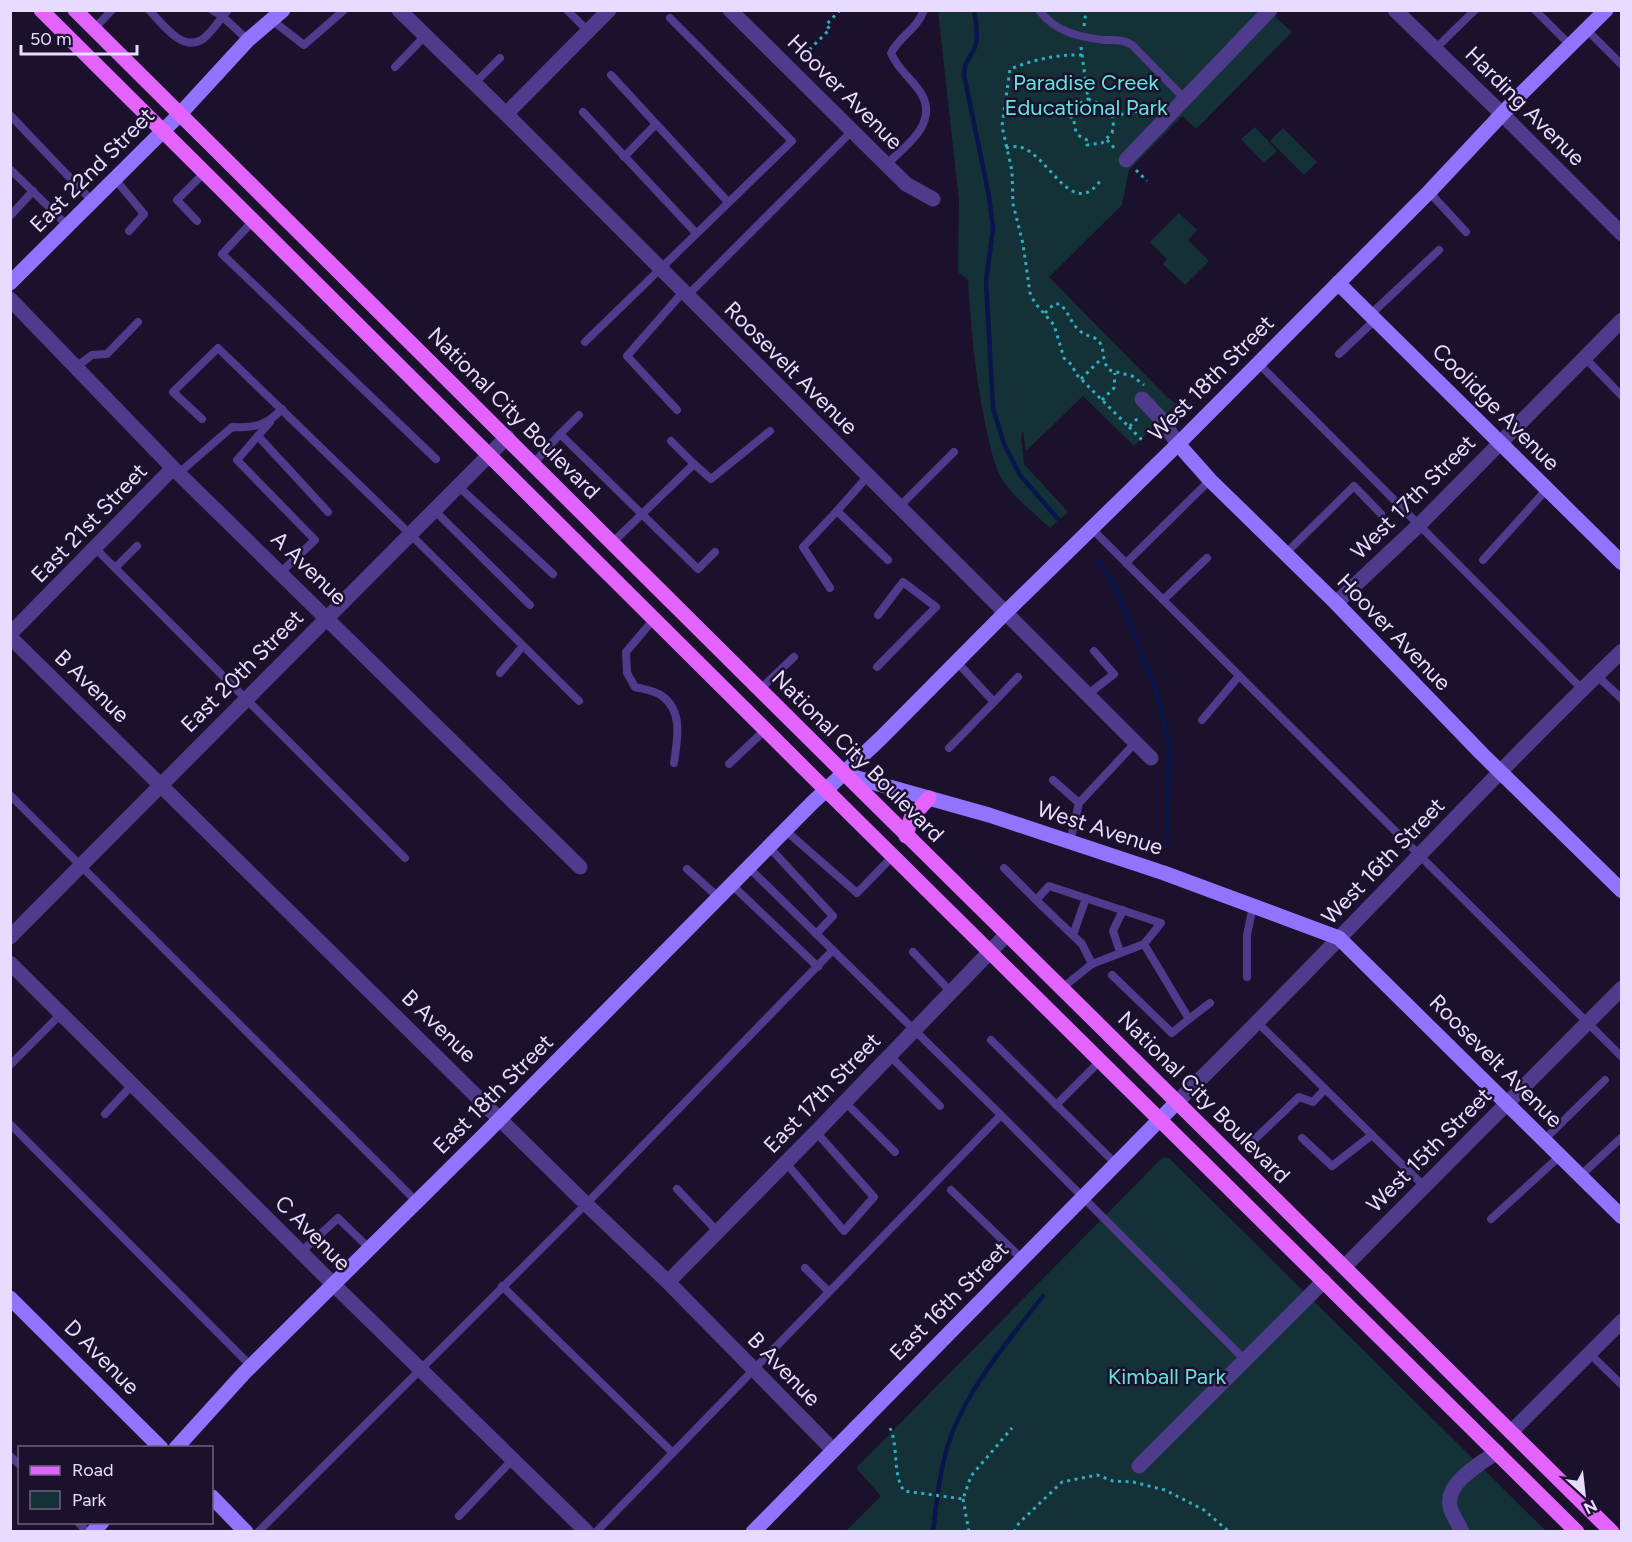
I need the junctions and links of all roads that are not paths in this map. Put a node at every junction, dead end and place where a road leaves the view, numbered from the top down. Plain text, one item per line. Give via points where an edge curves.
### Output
1 (41, 10) edge
2 (112, 10) edge
3 (149, 10) edge
4 (212, 10) edge
5 (399, 10) edge
6 (567, 10) edge
7 (609, 10) edge
8 (730, 10) edge
9 (924, 10) edge
10 (1039, 10) edge
11 (1270, 10) edge
12 (1395, 10) edge
13 (1474, 10) edge
14 (1535, 10) edge
15 (1606, 10) edge
16 (343, 11) edge
17 (226, 14) edge
18 (278, 16) edge
19 (86, 17) edge
20 (670, 18) dead end
21 (1586, 29) junction
22 (589, 32) junction
23 (425, 36) junction
24 (248, 40) junction
25 (1570, 45) junction
26 (1435, 49) junction
27 (500, 58) dead end
28 (1622, 65) edge
29 (396, 67) dead end
30 (611, 75) dead end
31 (474, 84) junction
32 (1185, 99) junction
33 (583, 112) dead end
34 (180, 114) junction
35 (506, 114) junction
36 (1502, 114) junction
37 (10, 115) edge
38 (656, 124) junction
39 (163, 131) junction
40 (852, 131) junction
41 (624, 157) junction
42 (1126, 160) dead end
43 (886, 165) junction
44 (10, 169) edge
45 (204, 173) junction
46 (115, 179) junction
47 (33, 191) junction
48 (1428, 192) junction
49 (933, 199) dead end
50 (92, 201) junction
51 (728, 202) junction
52 (10, 216) edge
53 (197, 221) dead end
54 (253, 221) junction
55 (68, 226) junction
56 (129, 231) dead end
57 (1466, 232) dead end
58 (696, 233) junction
59 (1622, 234) edge
60 (1439, 250) dead end
61 (659, 268) junction
62 (10, 283) edge
63 (1338, 283) junction
64 (685, 294) junction
65 (10, 299) edge
66 (1372, 317) junction
67 (1622, 320) edge
68 (138, 321) dead end
69 (585, 342) dead end
70 (1339, 354) dead end
71 (1584, 357) junction
72 (1258, 363) junction
73 (76, 367) junction
74 (1622, 396) edge
75 (1146, 398) road end
76 (282, 410) junction
77 (677, 410) dead end
78 (579, 415) dead end
79 (202, 419) dead end
80 (270, 422) junction
81 (770, 431) dead end
82 (560, 434) junction
83 (258, 436) junction
84 (507, 437) junction
85 (671, 441) dead end
86 (1500, 441) junction
87 (1178, 444) junction
88 (954, 452) dead end
89 (489, 455) junction
90 (436, 459) dead end
91 (533, 464) junction
92 (694, 464) junction
93 (176, 471) junction
94 (868, 476) junction
95 (1210, 480) junction
96 (458, 486) junction
97 (1547, 489) junction
98 (899, 507) junction
99 (434, 510) junction
100 (328, 512) dead end
101 (837, 512) junction
102 (642, 514) junction
103 (1381, 514) dead end
104 (1420, 524) junction
105 (1091, 528) junction
106 (410, 534) junction
107 (612, 543) junction
108 (137, 546) dead end
109 (96, 549) junction
110 (715, 552) dead end
111 (1285, 554) junction
112 (1208, 558) dead end
113 (1482, 560) dead end
114 (888, 561) dead end
115 (1126, 563) junction
116 (1622, 564) edge
117 (116, 568) junction
118 (281, 572) junction
119 (553, 574) dead end
120 (830, 588) dead end
121 (1163, 600) junction
122 (1336, 603) junction
123 (530, 605) dead end
124 (1005, 613) junction
125 (878, 615) dead end
126 (328, 618) junction
127 (654, 619) junction
128 (10, 636) edge
129 (523, 646) junction
130 (1094, 651) dead end
131 (1622, 651) edge
132 (794, 657) dead end
133 (957, 662) junction
134 (877, 667) dead end
135 (500, 673) dead end
136 (1596, 675) junction
137 (1239, 676) junction
138 (1018, 677) dead end
139 (1582, 689) junction
140 (759, 690) junction
141 (1088, 695) junction
142 (246, 699) junction
143 (1622, 699) edge
144 (579, 701) dead end
145 (994, 702) junction
146 (1202, 720) dead end
147 (765, 730) junction
148 (1135, 743) junction
149 (949, 748) dead end
150 (1151, 758) dead end
151 (674, 764) dead end
152 (729, 764) dead end
153 (1501, 773) junction
154 (843, 774) junction
155 (1053, 780) dead end
156 (161, 784) junction
157 (826, 790) junction
158 (10, 795) edge
159 (928, 798) junction
160 (1079, 803) junction
161 (785, 830) junction
162 (906, 836) junction
163 (1070, 842) junction
164 (769, 846) junction
165 (1418, 855) junction
166 (893, 856) junction
167 (405, 858) dead end
168 (82, 866) junction
169 (579, 867) dead end
170 (748, 867) junction
171 (687, 868) dead end
172 (1004, 868) dead end
173 (731, 884) junction
174 (1622, 891) edge
175 (718, 897) junction
176 (1086, 898) junction
177 (1036, 900) junction
178 (1253, 906) junction
179 (1123, 910) junction
180 (816, 934) junction
181 (1007, 934) junction
182 (1073, 935) junction
183 (10, 937) edge
184 (1339, 938) junction
185 (1144, 944) junction
186 (833, 951) junction
187 (990, 951) junction
188 (913, 952) dead end
189 (1120, 952) junction
190 (10, 963) edge
191 (1092, 964) junction
192 (818, 967) junction
193 (1112, 975) dead end
194 (1247, 977) dead end
195 (1062, 988) junction
196 (1622, 988) edge
197 (951, 992) junction
198 (1210, 1003) dead end
199 (61, 1014) junction
200 (1188, 1019) junction
201 (1587, 1022) junction
202 (1258, 1023) junction
203 (914, 1030) junction
204 (991, 1040) dead end
205 (890, 1056) junction
206 (1622, 1057) edge
207 (1101, 1060) junction
208 (10, 1065) edge
209 (1605, 1080) dead end
210 (133, 1084) junction
211 (1325, 1089) junction
212 (845, 1102) junction
213 (1177, 1102) junction
214 (1507, 1103) junction
215 (1056, 1104) junction
216 (940, 1106) dead end
217 (105, 1113) dead end
218 (1001, 1115) junction
219 (501, 1118) junction
220 (1160, 1119) junction
221 (10, 1124) edge
222 (816, 1132) junction
223 (1372, 1135) junction
224 (1302, 1137) dead end
225 (1622, 1137) edge
226 (1255, 1139) dead end
227 (1544, 1140) junction
228 (895, 1152) dead end
229 (1560, 1156) junction
230 (786, 1163) junction
231 (1116, 1164) junction
232 (1580, 1176) junction
233 (1424, 1186) junction
234 (677, 1189) dead end
235 (951, 1190) dead end
236 (1083, 1198) junction
237 (417, 1202) junction
238 (586, 1204) junction
239 (1622, 1217) edge
240 (1491, 1219) dead end
241 (718, 1232) junction
242 (370, 1249) junction
243 (301, 1252) junction
244 (1022, 1260) junction
245 (1344, 1267) junction
246 (805, 1268) dead end
247 (1324, 1281) junction
248 (668, 1282) junction
249 (334, 1285) junction
250 (502, 1286) junction
251 (829, 1292) junction
252 (10, 1298) edge
253 (1622, 1321) edge
254 (1589, 1353) junction
255 (1245, 1360) junction
256 (252, 1366) junction
257 (420, 1368) junction
258 (753, 1370) junction
259 (1622, 1385) edge
260 (1511, 1432) junction
261 (159, 1446) edge
262 (178, 1446) edge
263 (833, 1450) junction
264 (1497, 1452) junction
265 (1531, 1452) junction
266 (673, 1453) junction
267 (513, 1459) junction
268 (1139, 1466) dead end
269 (213, 1498) edge
270 (459, 1516) dead end
271 (246, 1532) edge
272 (258, 1532) edge
273 (587, 1532) edge
274 (596, 1532) edge
275 (753, 1532) edge
276 (1462, 1532) edge
277 (1577, 1532) edge
278 (1612, 1532) edge

1 - 39 main road, National City Boulevard
2 - 19 lane
3 - 17 lane via 178,40 191,42 202,39
4 - 17 lane
5 - 23 street, Roosevelt Avenue
6 - 22 lane
7 - 22 street
8 - 40 street, Hoover Avenue
9 - 43 lane via 891,53 899,70 922,94 925,121
10 - 32 lane via 1072,35 1125,40
11 - 32 street
12 - 26 street, Harding Avenue
13 - 26 lane
14 - 25 lane
15 - 21 street, West 18th Street
16 - 18 lane via 304,45
17 - 24 lane
18 - 24 street, East 22nd Street
19 - 34 main road, National City Boulevard
20 - 51 lane via 792,141
21 - 25 street, West 18th Street
21 - 28 lane
22 - 35 street
23 - 29 lane
23 - 31 street, Roosevelt Avenue
24 - 34 street, East 22nd Street
25 - 36 street, West 18th Street
26 - 36 street, Harding Avenue
27 - 31 lane
30 - 38 lane
31 - 35 street, Roosevelt Avenue
32 - 42 street
33 - 41 lane
34 - 39 street, East 22nd Street
34 - 84 main road, National City Boulevard
35 - 61 street, Roosevelt Avenue
36 - 48 street, West 18th Street
36 - 59 street, Harding Avenue
37 - 50 lane
38 - 41 lane
38 - 51 lane
39 - 45 main road, National City Boulevard
39 - 46 street, East 22nd Street
40 - 43 street, Hoover Avenue
40 - 64 lane
41 - 58 lane
43 - 49 street, Hoover Avenue via 906,184
44 - 47 lane
45 - 53 lane via 177,200
45 - 54 main road, National City Boulevard
46 - 50 street, East 22nd Street
46 - 56 lane via 144,214
47 - 52 lane
47 - 55 lane
48 - 57 lane
48 - 63 street, West 18th Street
50 - 55 street, East 22nd Street
51 - 58 lane
54 - 89 main road, National City Boulevard
54 - 90 lane via 222,254
55 - 62 street, East 22nd Street
58 - 61 lane
60 - 66 lane
61 - 64 street, Roosevelt Avenue
61 - 69 lane
63 - 66 street, Coolidge Avenue
63 - 72 street, West 18th Street
64 - 77 lane via 627,356
64 - 94 street, Roosevelt Avenue
65 - 73 street, A Avenue
66 - 70 lane
66 - 86 street, Coolidge Avenue
67 - 71 street, West 17th Street
68 - 73 lane via 107,354 92,355
71 - 74 lane
71 - 86 street, West 17th Street
72 - 87 street, West 18th Street
72 - 104 lane
73 - 93 street, A Avenue
75 - 87 street, Hoover Avenue
76 - 79 lane via 218,348 173,392
76 - 80 lane
76 - 106 lane
78 - 82 lane
80 - 83 lane
80 - 93 lane via 248,428 232,427
81 - 92 lane via 711,479
82 - 91 lane
82 - 102 lane
83 - 100 lane
83 - 118 lane via 237,460 315,540
84 - 89 street, East 20th Street
84 - 91 main road, National City Boulevard
85 - 92 lane
86 - 97 street, Coolidge Avenue
86 - 104 street, West 17th Street
87 - 95 street, Hoover Avenue
87 - 105 street, West 18th Street
88 - 98 lane
89 - 96 street, East 20th Street
89 - 127 main road, National City Boulevard
91 - 107 main road, National City Boulevard
92 - 102 lane
93 - 109 street, East 21st Street
93 - 118 street, A Avenue
94 - 98 street, Roosevelt Avenue
94 - 101 lane
95 - 111 street, Hoover Avenue
95 - 115 lane
96 - 99 street, East 20th Street
96 - 119 lane
97 - 113 lane
97 - 116 street, Coolidge Avenue
98 - 124 street, Roosevelt Avenue
99 - 106 street, East 20th Street
99 - 123 lane
101 - 114 lane
101 - 120 lane via 803,546
102 - 107 lane
102 - 110 lane via 698,569
103 - 111 lane via 1354,486
104 - 122 street, West 17th Street
104 - 139 lane
105 - 115 lane
105 - 124 street, West 18th Street
106 - 126 street, East 20th Street
106 - 129 lane
107 - 140 main road, National City Boulevard
108 - 117 lane
109 - 117 lane
109 - 128 street, East 21st Street
111 - 122 street, Hoover Avenue
112 - 121 lane
115 - 121 lane
117 - 142 lane
118 - 126 street, A Avenue
121 - 137 lane
122 - 153 street, Hoover Avenue
124 - 133 street, West 18th Street
124 - 141 street, Roosevelt Avenue
125 - 134 lane via 903,582 936,607
126 - 142 street, East 20th Street
126 - 169 street, A Avenue
127 - 147 main road, National City Boulevard
127 - 151 lane via 626,652 627,673 634,687 661,695 675,711 678,733
128 - 156 street, B Avenue
129 - 135 lane
129 - 144 lane
130 - 141 lane via 1114,674
131 - 136 street, West 16th Street
132 - 140 lane
133 - 145 lane
133 - 154 street, West 18th Street
136 - 139 street, West 16th Street
136 - 143 lane
137 - 146 lane
137 - 165 lane
138 - 145 lane
139 - 153 street, West 16th Street
140 - 154 main road, National City Boulevard
141 - 148 street, Roosevelt Avenue
142 - 156 street, East 20th Street
142 - 167 lane
145 - 149 lane
147 - 152 lane
147 - 157 main road, National City Boulevard
148 - 150 street, Roosevelt Avenue
148 - 160 lane
153 - 165 street, West 16th Street
153 - 174 street, Hoover Avenue
154 - 157 street, East 18th Street
154 - 159 street, West Avenue
154 - 162 main road, National City Boulevard
155 - 160 lane
156 - 168 street, East 20th Street
156 - 219 street, B Avenue
157 - 161 street, East 18th Street
157 - 166 main road, National City Boulevard
158 - 168 lane
159 - 162 main road via 911,818
159 - 163 street, West Avenue
160 - 163 lane
161 - 164 street, East 18th Street
161 - 166 lane via 857,893
162 - 181 main road, National City Boulevard
163 - 178 street, West Avenue
164 - 170 street, East 18th Street
164 - 180 lane via 833,916
165 - 184 street, West 16th Street
165 - 201 lane
166 - 187 main road, National City Boulevard
168 - 183 street, East 20th Street
168 - 237 lane
170 - 173 street, East 18th Street
170 - 180 lane
171 - 175 lane
172 - 177 lane
173 - 175 street, East 18th Street
173 - 192 lane
175 - 219 street, East 18th Street
176 - 177 lane via 1049,886
176 - 179 lane
176 - 182 lane
177 - 182 lane
178 - 184 street, West Avenue
178 - 194 lane via 1247,935
179 - 185 lane via 1161,923
179 - 189 lane via 1113,930
180 - 186 lane
181 - 187 street, East 17th Street
181 - 195 main road, National City Boulevard
182 - 191 lane
184 - 202 street, West 16th Street
184 - 214 street, Roosevelt Avenue
185 - 189 lane
185 - 200 lane
186 - 192 lane
186 - 203 lane
187 - 197 street, East 17th Street
187 - 207 main road, National City Boulevard
188 - 197 lane
189 - 191 lane
190 - 199 street, C Avenue
191 - 195 lane
192 - 238 lane
193 - 200 lane via 1172,1034
195 - 213 main road, National City Boulevard
196 - 201 street, West 15th Street
197 - 203 street, East 17th Street
198 - 200 lane
199 - 208 lane
199 - 210 street, C Avenue
201 - 206 lane
201 - 214 street, West 15th Street
202 - 211 lane
202 - 213 street, West 16th Street
203 - 205 street, East 17th Street
203 - 218 lane
204 - 215 lane
205 - 212 street, East 17th Street
205 - 216 lane
207 - 215 lane
207 - 220 main road, National City Boulevard
209 - 227 lane
210 - 217 lane
210 - 243 street, C Avenue
211 - 223 lane
211 - 226 lane via 1313,1102 1299,1097
212 - 222 street, East 17th Street
212 - 228 lane
213 - 220 street, East 16th Street
213 - 245 main road, National City Boulevard
214 - 227 street, Roosevelt Avenue
214 - 233 street, West 15th Street
215 - 231 lane
218 - 236 lane
218 - 251 lane
219 - 237 street, East 18th Street
219 - 238 street, B Avenue
220 - 231 street, East 16th Street
220 - 247 main road, National City Boulevard
221 - 256 lane
222 - 230 street, East 17th Street
222 - 230 lane via 874,1197 844,1231
223 - 224 lane via 1332,1166
223 - 233 lane
225 - 232 lane
227 - 229 street, Roosevelt Avenue
229 - 232 street, Roosevelt Avenue
229 - 240 lane
230 - 241 street, East 17th Street
231 - 236 street, East 16th Street
232 - 239 street, Roosevelt Avenue
233 - 245 street, West 15th Street
234 - 241 lane
235 - 244 lane
236 - 244 street, East 16th Street
236 - 255 lane
237 - 242 street, East 18th Street
238 - 248 street, B Avenue
238 - 250 lane
241 - 248 street, East 17th Street
242 - 243 lane via 338,1218
242 - 249 street, East 18th Street
243 - 249 street, C Avenue
244 - 263 street, East 16th Street
245 - 260 main road, National City Boulevard
246 - 251 lane
247 - 255 street
247 - 264 main road, National City Boulevard
248 - 258 street, B Avenue
249 - 256 street, East 18th Street
249 - 257 street, C Avenue
250 - 257 lane
250 - 266 lane
251 - 258 lane
252 - 261 street, D Avenue
253 - 254 street
254 - 259 lane
254 - 260 street
255 - 268 street
256 - 262 street, East 18th Street
257 - 267 street, C Avenue
257 - 272 lane
258 - 263 street, B Avenue
258 - 266 lane
260 - 265 main road, National City Boulevard
263 - 275 street, East 16th Street
264 - 265 main road
264 - 276 street via 1453,1488 1450,1506
264 - 277 main road, National City Boulevard
265 - 278 main road, National City Boulevard
266 - 274 lane
267 - 270 lane
267 - 273 street, C Avenue
269 - 271 street

